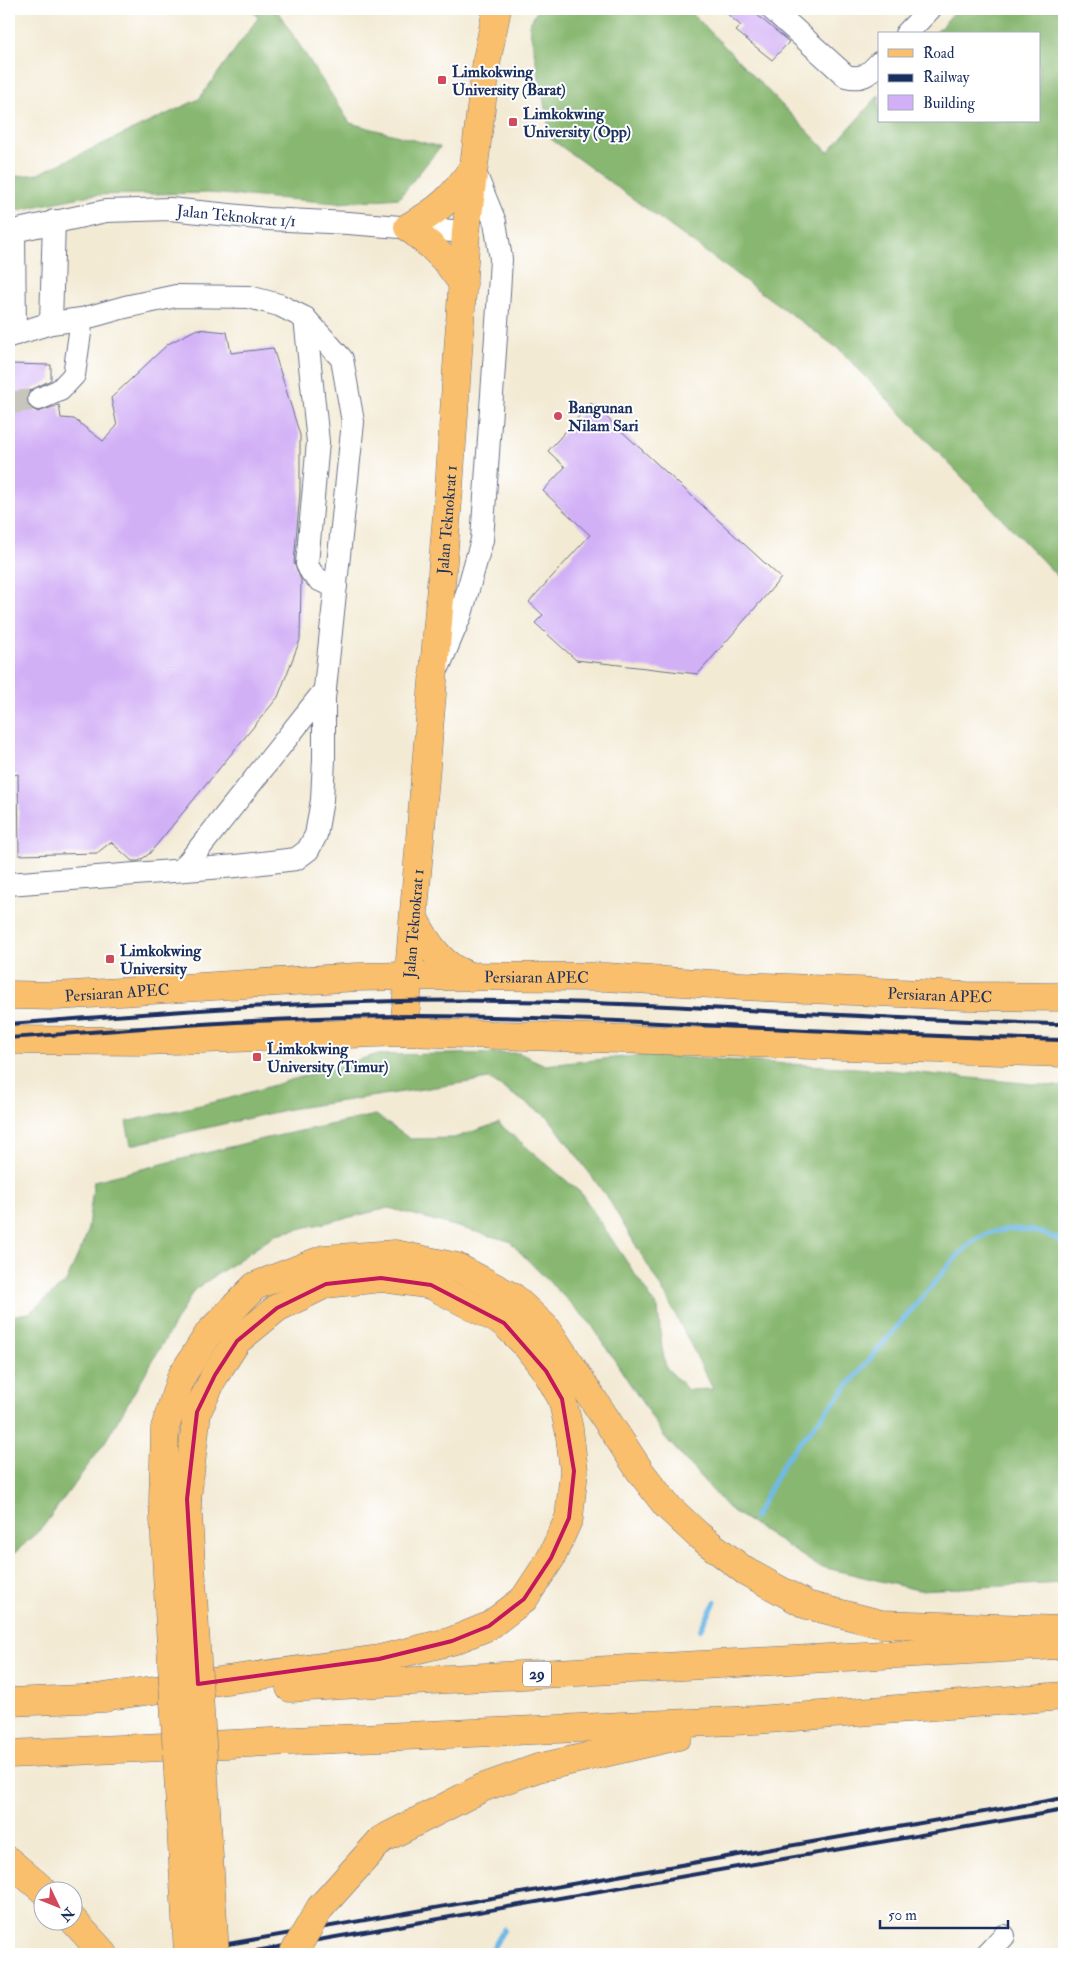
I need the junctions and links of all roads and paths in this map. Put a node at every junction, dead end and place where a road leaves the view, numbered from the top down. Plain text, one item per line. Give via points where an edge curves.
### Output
1 (497, 9) edge
2 (772, 9) edge
3 (930, 9) edge
4 (908, 32) edge
5 (878, 64) edge
6 (473, 168) junction
7 (54, 221) junction
8 (408, 227) junction
9 (12, 231) edge
10 (466, 232) junction
11 (463, 284) junction
12 (305, 318) junction
13 (82, 319) junction
14 (52, 323) junction
15 (12, 335) edge
16 (39, 399) tunnel mouth
17 (336, 586) junction
18 (434, 677) junction
19 (325, 690) junction
20 (182, 870) junction
21 (9, 884) edge
22 (414, 918) junction
23 (410, 976) junction
24 (472, 977) junction
25 (357, 978) junction
26 (9, 995) edge
27 (1064, 997) edge
28 (404, 1032) junction
29 (9, 1040) edge
30 (1064, 1053) edge
31 (175, 1500) junction
32 (1064, 1630) edge
33 (1064, 1645) edge
34 (1064, 1696) edge
35 (88, 1699) junction
36 (9, 1702) edge
37 (755, 1720) junction
38 (9, 1754) edge
39 (9, 1861) edge
40 (32, 1881) edge
41 (82, 1930) edge
42 (1004, 1936) dead end
43 (104, 1954) edge
44 (188, 1954) edge
45 (215, 1954) edge
46 (293, 1954) edge
47 (987, 1954) edge

1 - 6 main road, Jalan Teknokrat 1
2 - 5 street via 846,76 857,79 870,73
3 - 4 street
6 - 8 main road via 440,208
6 - 10 main road, Jalan Teknokrat 1
6 - 18 street via 495,222 501,258 482,540 461,614
7 - 8 street, Jalan Teknokrat 1/1 via 106,211 170,209 268,219
7 - 9 street, Jalan Teknokrat 1/1
7 - 14 street
8 - 10 street, Jalan Teknokrat 1/1
8 - 11 main road via 447,262
9 - 15 street
10 - 11 main road, Jalan Teknokrat 1
11 - 18 main road, Jalan Teknokrat 1
12 - 13 street via 279,305 249,297 176,296
12 - 17 street via 342,359 353,414
12 - 17 street via 318,442 307,564 320,582
13 - 14 street
13 - 16 street via 74,375 60,390
14 - 15 street
17 - 19 street
18 - 22 main road, Jalan Teknokrat 1
19 - 20 street
19 - 20 street via 322,800 316,835 308,850 296,859
20 - 21 street
22 - 23 main road, Jalan Teknokrat 1
22 - 24 main road via 436,953 450,967
22 - 25 main road via 386,961
23 - 24 main road, Persiaran APEC
23 - 25 main road, Persiaran APEC
23 - 28 main road, Jalan Teknokrat 1
24 - 27 main road, Persiaran APEC via 606,977 967,996
25 - 26 main road, Persiaran APEC via 57,996
28 - 29 main road via 143,1041
28 - 30 main road
31 - 32 main road via 165,1428 181,1377 210,1334 255,1286 324,1259 395,1254 457,1267 513,1297 547,1329 666,1505 698,1535 745,1571 807,1605 881,1624
31 - 35 main road via 197,1412 215,1375 237,1342 277,1308 326,1284 381,1278 431,1285 504,1323 546,1371 562,1399 569,1429 574,1471 569,1518 551,1558 524,1598 489,1626 452,1641 379,1659
31 - 44 main road, bridge
31 - 45 main road, bridge
33 - 35 main road, 29
34 - 37 main road
35 - 36 main road, 29
37 - 38 main road
37 - 46 main road, bridge via 593,1754 538,1768 482,1788 381,1840 320,1908
39 - 40 main road
41 - 43 main road
42 - 47 street

